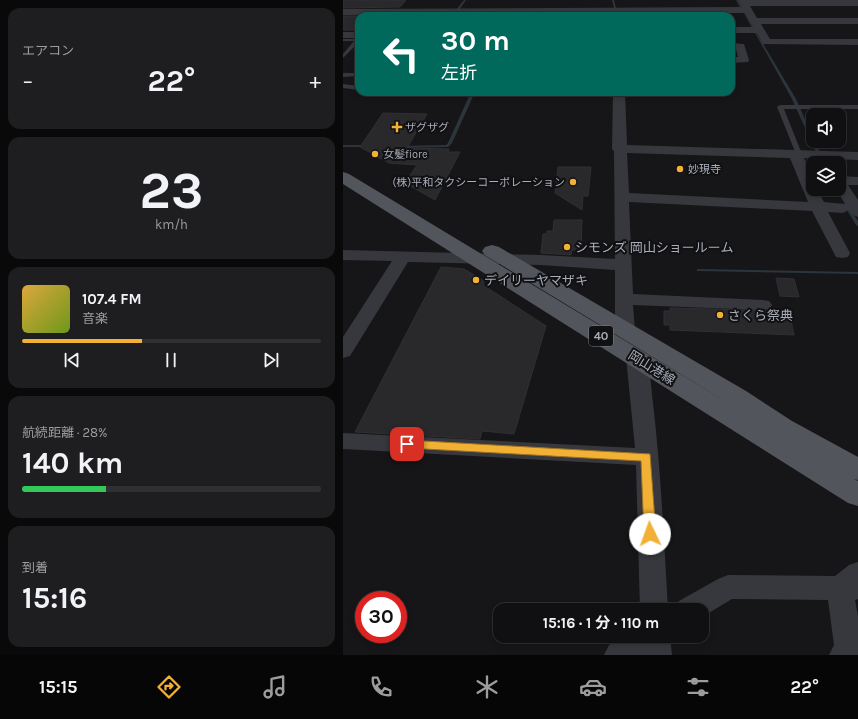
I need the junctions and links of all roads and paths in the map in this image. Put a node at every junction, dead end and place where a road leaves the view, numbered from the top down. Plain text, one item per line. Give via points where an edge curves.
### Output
1 (461, 0) edge
2 (503, 0) edge
3 (617, 0) edge
4 (667, 0) edge
5 (796, 3) junction
6 (858, 3) edge
7 (745, 4) edge
8 (670, 10) junction
9 (618, 11) edge
10 (343, 12) edge
11 (355, 12) edge
12 (452, 12) edge
13 (496, 12) edge
14 (593, 12) edge
15 (809, 21) junction
16 (858, 21) edge
17 (758, 25) junction
18 (735, 29) edge
19 (355, 35) edge
20 (343, 36) edge
21 (355, 39) edge
22 (355, 43) edge
23 (858, 43) edge
24 (735, 46) edge
25 (343, 57) edge
26 (343, 60) edge
27 (735, 60) edge
28 (343, 63) edge
29 (343, 75) edge
30 (355, 76) edge
31 (355, 84) edge
32 (344, 85) edge
33 (355, 86) edge
34 (619, 96) edge
35 (858, 107) edge
36 (619, 149) junction
37 (797, 154) junction
38 (811, 156) edge
39 (858, 156) edge
40 (846, 157) edge
41 (343, 163) edge
42 (343, 177) edge
43 (846, 181) edge
44 (858, 181) edge
45 (846, 192) edge
46 (622, 197) junction
47 (818, 208) junction
48 (843, 208) dead end
49 (858, 212) edge
50 (843, 253) dead end
51 (343, 255) edge
52 (402, 258) junction
53 (477, 260) junction
54 (508, 261) junction
55 (624, 265) junction
56 (625, 299) junction
57 (763, 305) dead end
58 (625, 331) junction
59 (343, 352) edge
60 (636, 357) junction
61 (343, 441) edge
62 (646, 457) junction
63 (858, 470) edge
64 (858, 495) edge
65 (852, 583) edge
66 (654, 603) edge
67 (701, 603) edge
68 (637, 643) edge
69 (656, 643) edge
70 (619, 655) edge
71 (657, 655) edge
72 (844, 655) edge

1 - 12 street
2 - 13 street
3 - 9 street
4 - 8 street
5 - 6 street
5 - 7 street
5 - 15 street
7 - 8 street
7 - 17 street
8 - 9 street
9 - 14 street
10 - 11 street
15 - 16 street
15 - 17 street
17 - 18 street
17 - 23 street via 767,42
19 - 20 street
20 - 21 lane
22 - 25 lane
24 - 27 street via 740,46 744,60
26 - 28 lane
29 - 30 lane
31 - 32 lane
32 - 33 lane
34 - 36 street
35 - 37 lane via 780,107
36 - 37 street
36 - 46 street
37 - 38 street
37 - 47 street
39 - 40 street
41 - 54 main road, 岡山港線 / 40
42 - 53 main road, 岡山港線 / 40
43 - 44 street
45 - 49 street
46 - 47 street
46 - 55 street
47 - 48 street
47 - 50 street
51 - 52 street
52 - 53 street
52 - 59 street
53 - 54 street
53 - 60 main road, 岡山港線 / 40
54 - 55 street via 541,260
54 - 58 main road, 岡山港線 / 40
55 - 56 street
56 - 57 street
56 - 58 street
58 - 63 main road, 岡山港線 / 40
60 - 62 street
60 - 64 main road, 岡山港線 / 40
61 - 62 street
62 - 66 street
65 - 67 street via 727,587
65 - 72 street via 849,652
68 - 70 street
69 - 71 street

